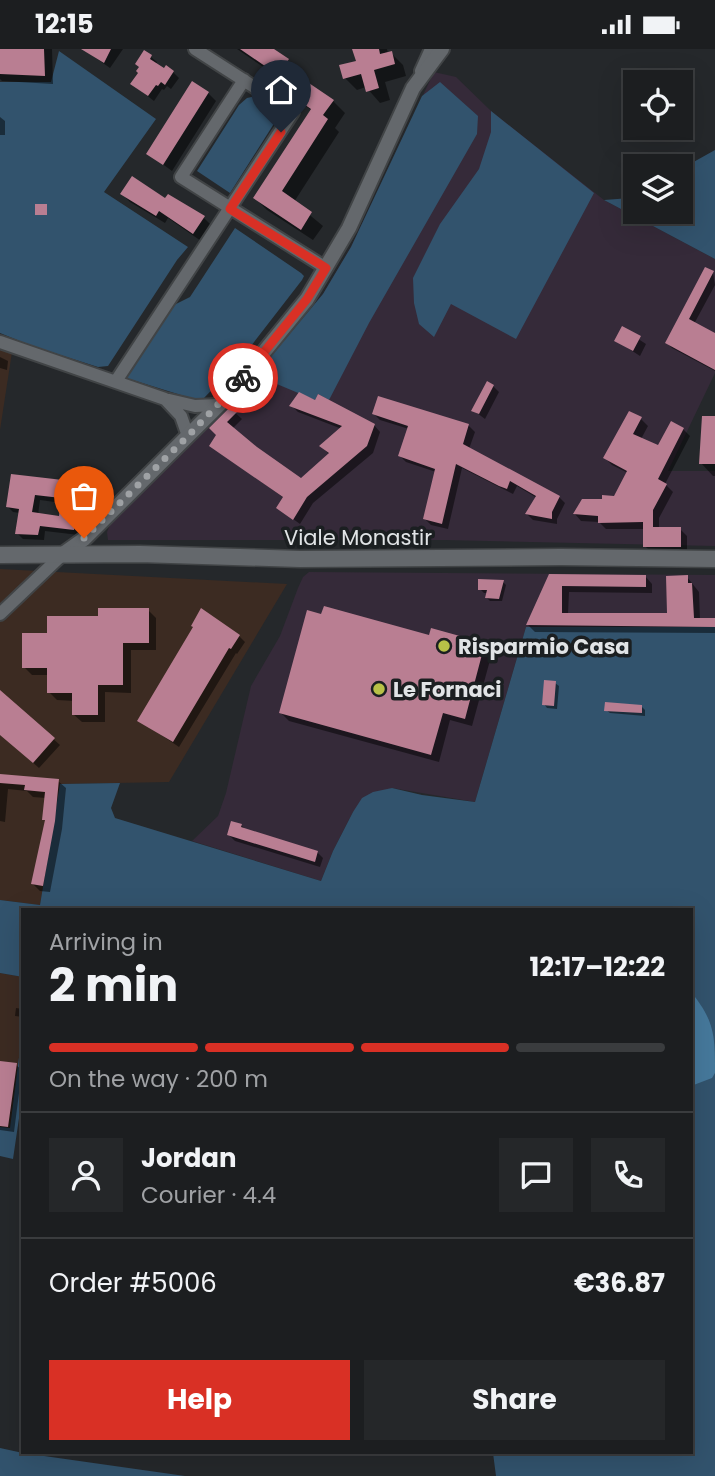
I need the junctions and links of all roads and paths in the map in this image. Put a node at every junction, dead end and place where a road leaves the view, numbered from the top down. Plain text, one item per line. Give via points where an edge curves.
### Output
1 (195, 49) edge
2 (431, 49) edge
3 (442, 49) edge
4 (244, 80) junction
5 (413, 88) junction
6 (230, 209) junction
7 (326, 268) junction
8 (0, 342) edge
9 (116, 381) junction
10 (165, 399) junction
11 (218, 405) junction
12 (188, 436) junction
13 (63, 554) junction
14 (0, 555) edge
15 (715, 559) edge
16 (0, 614) edge

1 - 4 street
2 - 5 street
3 - 5 street
4 - 6 street via 293,113
4 - 6 street via 181,177
5 - 7 street
6 - 7 street
6 - 9 street
7 - 11 street via 269,348
8 - 9 street
9 - 10 street
10 - 11 street via 195,406
10 - 12 street via 181,416
11 - 12 street
12 - 13 street
13 - 14 main road, Viale Monastir
13 - 15 main road, Viale Monastir
13 - 16 street

